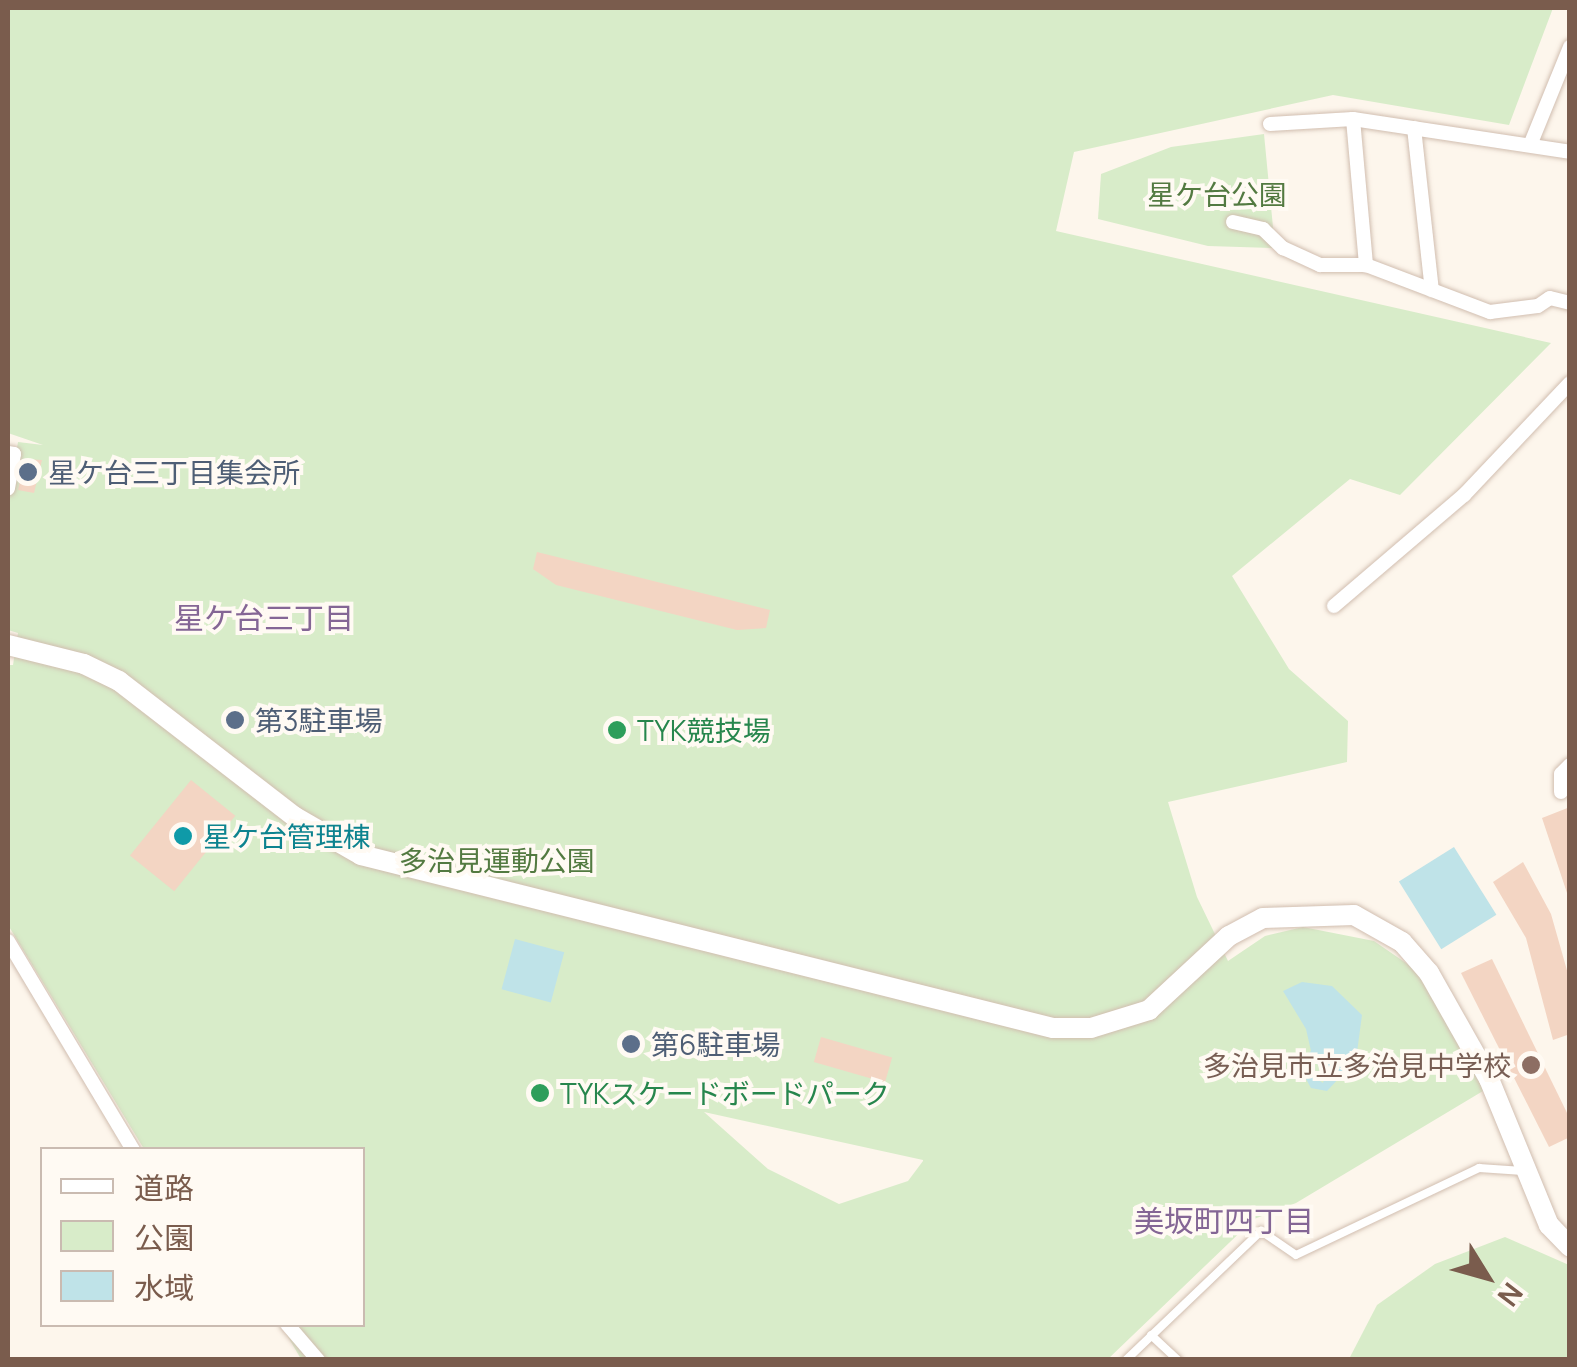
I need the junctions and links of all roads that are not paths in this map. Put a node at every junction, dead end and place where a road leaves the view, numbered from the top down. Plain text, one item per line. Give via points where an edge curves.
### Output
1 (1570, 47) edge
2 (1353, 119) junction
3 (1270, 124) dead end
4 (1414, 128) junction
5 (1531, 144) junction
6 (1569, 156) edge
7 (1233, 222) dead end
8 (1366, 265) junction
9 (1432, 290) junction
10 (1570, 304) edge
11 (1570, 383) edge
12 (8, 453) edge
13 (8, 488) edge
14 (1334, 606) dead end
15 (8, 645) edge
16 (1570, 765) edge
17 (1561, 792) dead end
18 (8, 941) edge
19 (131, 1147) edge
20 (1523, 1171) junction
21 (1570, 1247) edge
22 (289, 1327) edge
23 (1151, 1335) junction
24 (1174, 1358) edge
25 (318, 1360) edge
26 (1126, 1360) edge

1 - 5 street
2 - 3 street
2 - 4 street
2 - 8 street
4 - 5 street
4 - 9 street
5 - 6 street
7 - 8 street via 1263,229 1283,248 1320,265
8 - 9 street
9 - 10 street via 1490,312 1550,298
11 - 14 street via 1464,495
12 - 13 street via 14,454
15 - 20 street via 84,664 119,681 295,817 362,855 1053,1028 1091,1028 1149,1010 1229,936 1263,918 1354,915 1402,942 1430,974 1489,1079
16 - 17 street via 1561,774
18 - 19 street
20 - 21 street via 1548,1226
20 - 23 lane via 1479,1168 1296,1256 1261,1232
22 - 25 street
23 - 24 lane
23 - 26 lane

